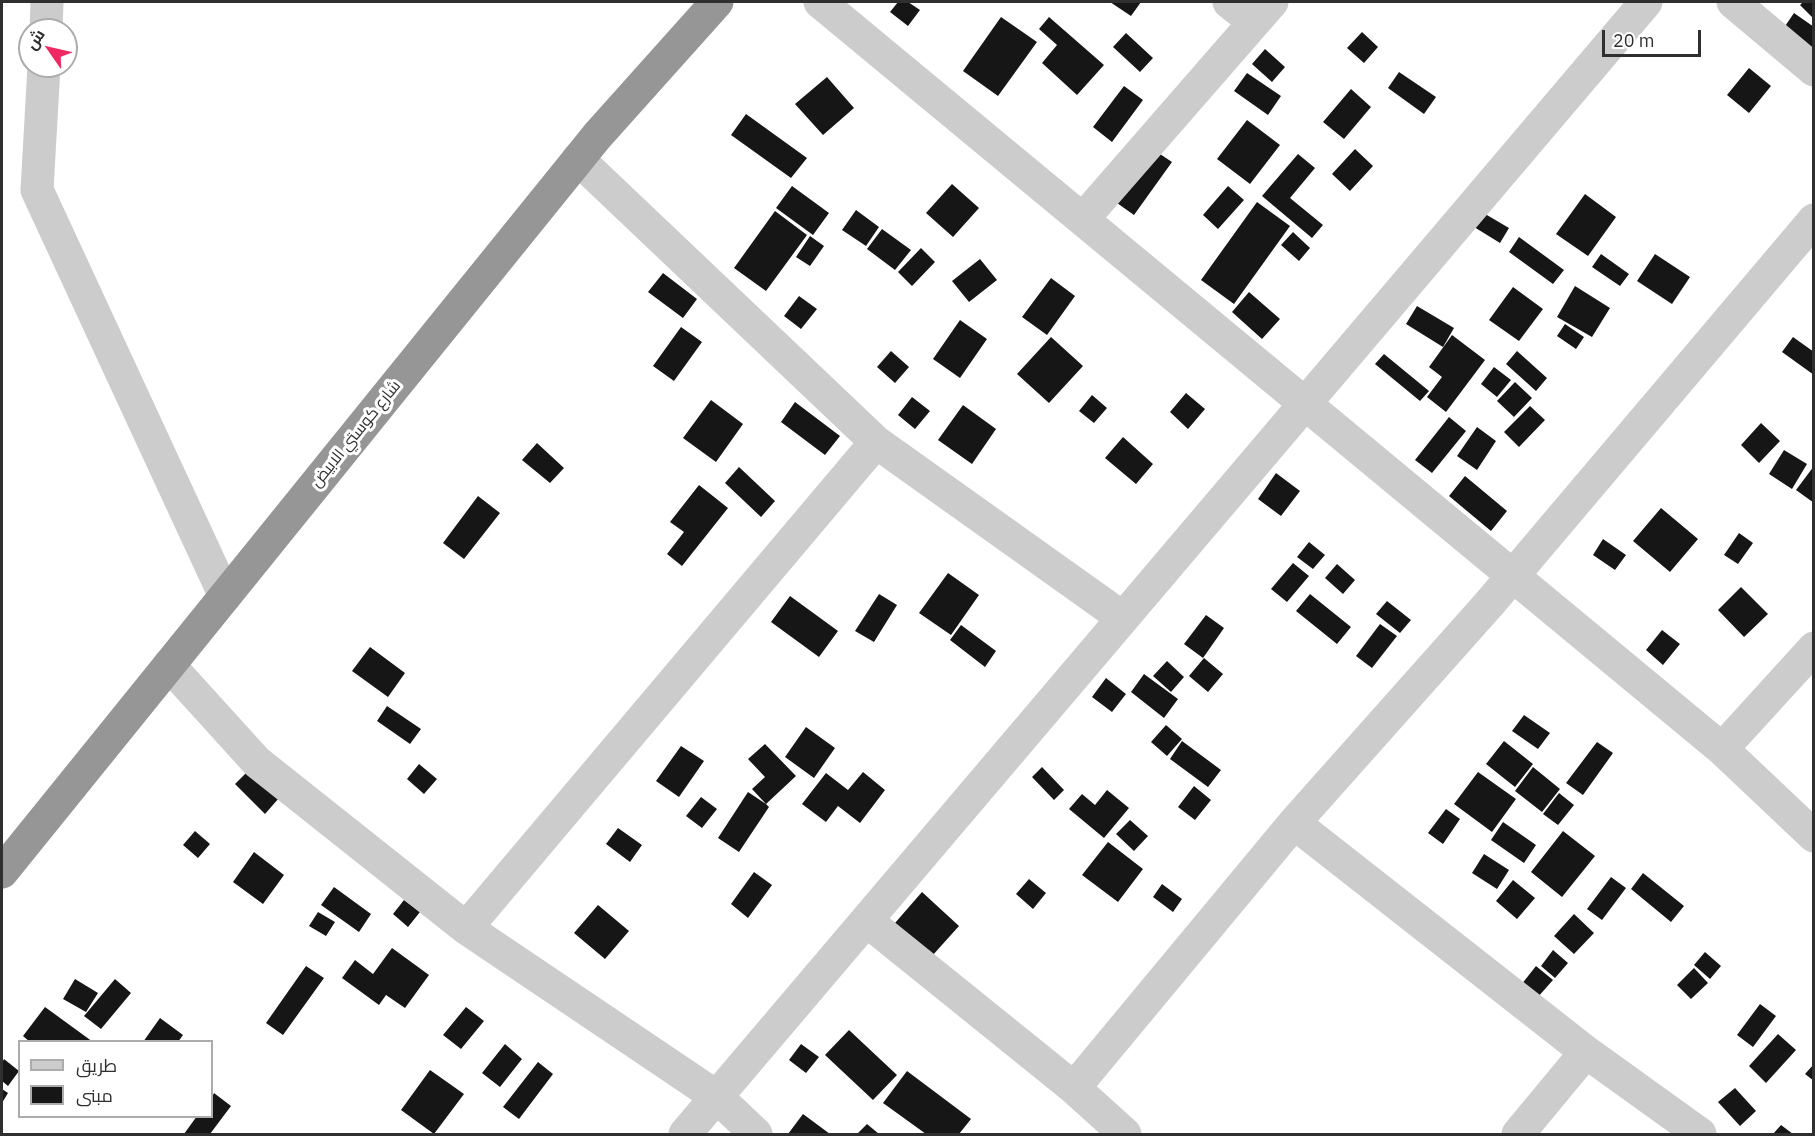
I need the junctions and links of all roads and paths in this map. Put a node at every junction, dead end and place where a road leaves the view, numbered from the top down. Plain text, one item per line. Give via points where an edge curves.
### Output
1 (717, 2) edge
2 (820, 2) edge
3 (1229, 2) edge
4 (1646, 2) edge
5 (1733, 2) edge
6 (1263, 12) edge
7 (1814, 70) edge
8 (43, 78) edge
9 (578, 159) junction
10 (1083, 219) junction
11 (1814, 220) edge
12 (1305, 404) junction
13 (876, 442) junction
14 (1513, 576) junction
15 (225, 596) junction
16 (1123, 618) junction
17 (1814, 648) edge
18 (169, 665) junction
19 (1722, 749) junction
20 (1294, 823) junction
21 (1814, 836) edge
22 (2, 872) edge
23 (867, 921) junction
24 (466, 928) junction
25 (1586, 1052) junction
26 (1074, 1088) junction
27 (717, 1097) junction
28 (685, 1134) edge
29 (756, 1134) edge
30 (1125, 1134) edge
31 (1518, 1134) edge
32 (1701, 1134) edge

1 - 9 highway, شارع كوستي الابيض
2 - 10 street
3 - 6 street
4 - 12 street
5 - 7 street
6 - 10 street
8 - 15 street via 37,190
9 - 13 street
9 - 15 highway, شارع كوستي الابيض
10 - 12 street
11 - 14 street
12 - 14 street
12 - 16 street
13 - 16 street
13 - 24 street
14 - 19 street
14 - 20 street
15 - 18 highway, شارع كوستي الابيض
16 - 23 street
17 - 19 street
18 - 22 highway, شارع كوستي الابيض
18 - 24 street via 257,762
19 - 21 street
20 - 25 street
20 - 26 street
23 - 26 street
23 - 27 street
24 - 27 street
25 - 31 street
25 - 32 street
26 - 30 street
27 - 28 street
27 - 29 street

